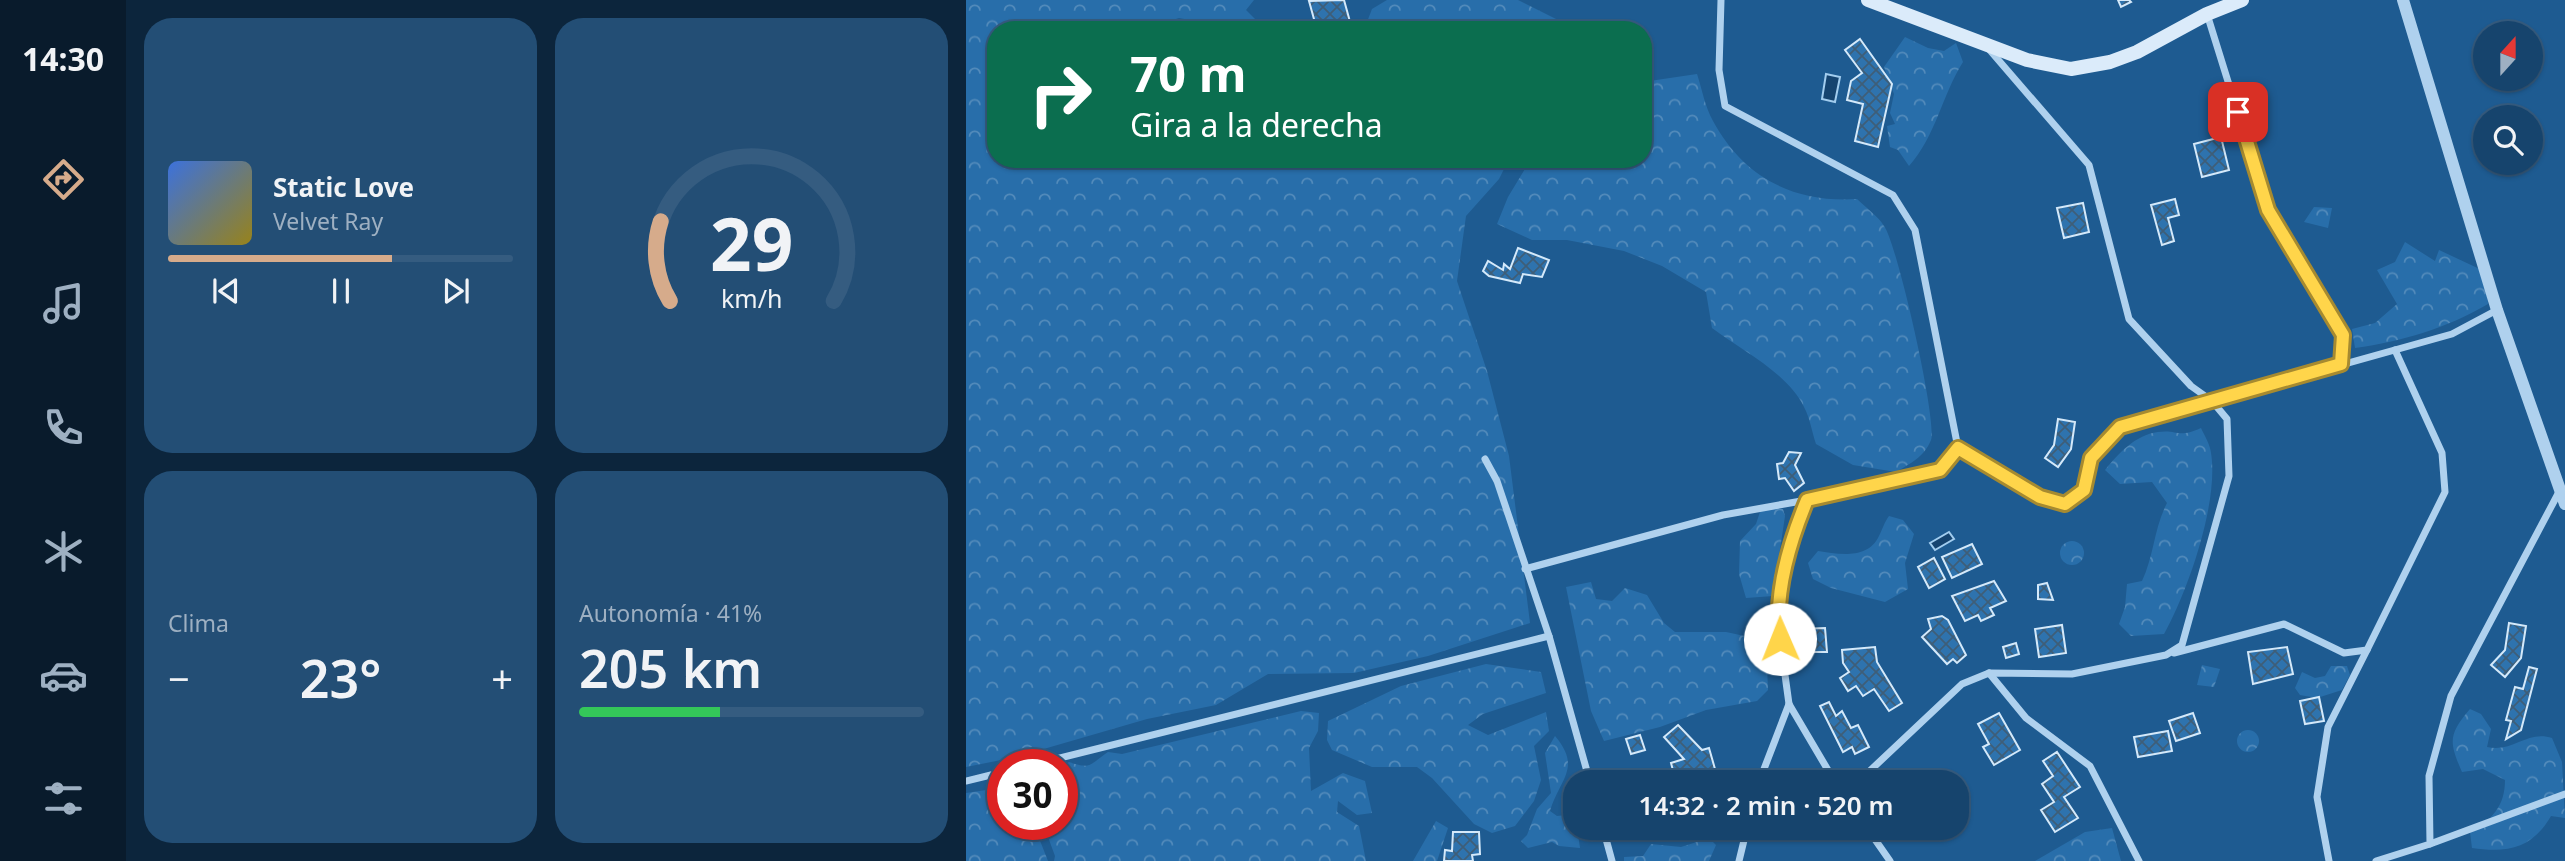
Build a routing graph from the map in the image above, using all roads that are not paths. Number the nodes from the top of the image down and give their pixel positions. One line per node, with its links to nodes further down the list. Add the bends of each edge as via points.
1 (1721, 0): 11 (street, via 1718,70 1726,106 1893,195 1915,230)
2 (1868, 0): 6 (main road)
3 (2242, 0): 5 (main road)
4 (2403, 0): 7 (street)
5 (2207, 14): 6 (main road, via 2137,52 2071,69 2052,68); 9 (street, via 2268,210 2343,335)
6 (1986, 46): 10 (street, via 2089,165 2129,318 2191,386)
7 (2497, 310): 8 (street, via 2452,334); 13 (street)
8 (2395, 349): 9 (street); 18 (street, via 2442,453 2445,492)
9 (2341, 364): 10 (street)
10 (2212, 401): 11 (street, via 2120,427 2091,458 2084,490 2065,504 2040,497); 19 (street, via 2227,419 2229,476 2182,645)
11 (1958, 448): 14 (street, via 1940,470)
12 (1485, 459): 16 (street, via 1497,481)
13 (2560, 490): 15 (street); 33 (street, via 2451,696 2429,776)
14 (1807, 500): 16 (street, via 1723,515); 21 (street, via 1794,532 1777,617)
15 (2565, 504)
16 (1525, 569): 17 (street)
17 (1549, 636): 22 (street); 23 (street)
18 (2367, 650): 19 (street, via 2344,653 2284,624); 38 (street, via 2328,727 2317,797)
19 (2166, 655): 20 (street, via 2072,674)
20 (1989, 673): 26 (street, via 1962,684); 37 (street, via 2026,719 2090,766)
21 (1789, 704): 24 (street); 25 (street)
22 (1078, 753)
23 (1587, 770)
24 (1764, 770)
25 (1828, 770)
26 (1871, 770)
27 (987, 776): 28 (street)
28 (966, 782)
29 (2565, 794): 33 (street)
30 (1606, 840): 34 (street)
31 (1744, 840): 35 (street)
32 (1875, 840): 36 (street)
33 (2430, 844): 39 (street)
34 (1612, 861)
35 (1739, 861)
36 (1890, 861)
37 (2139, 861)
38 (2329, 861)
39 (2376, 861)

